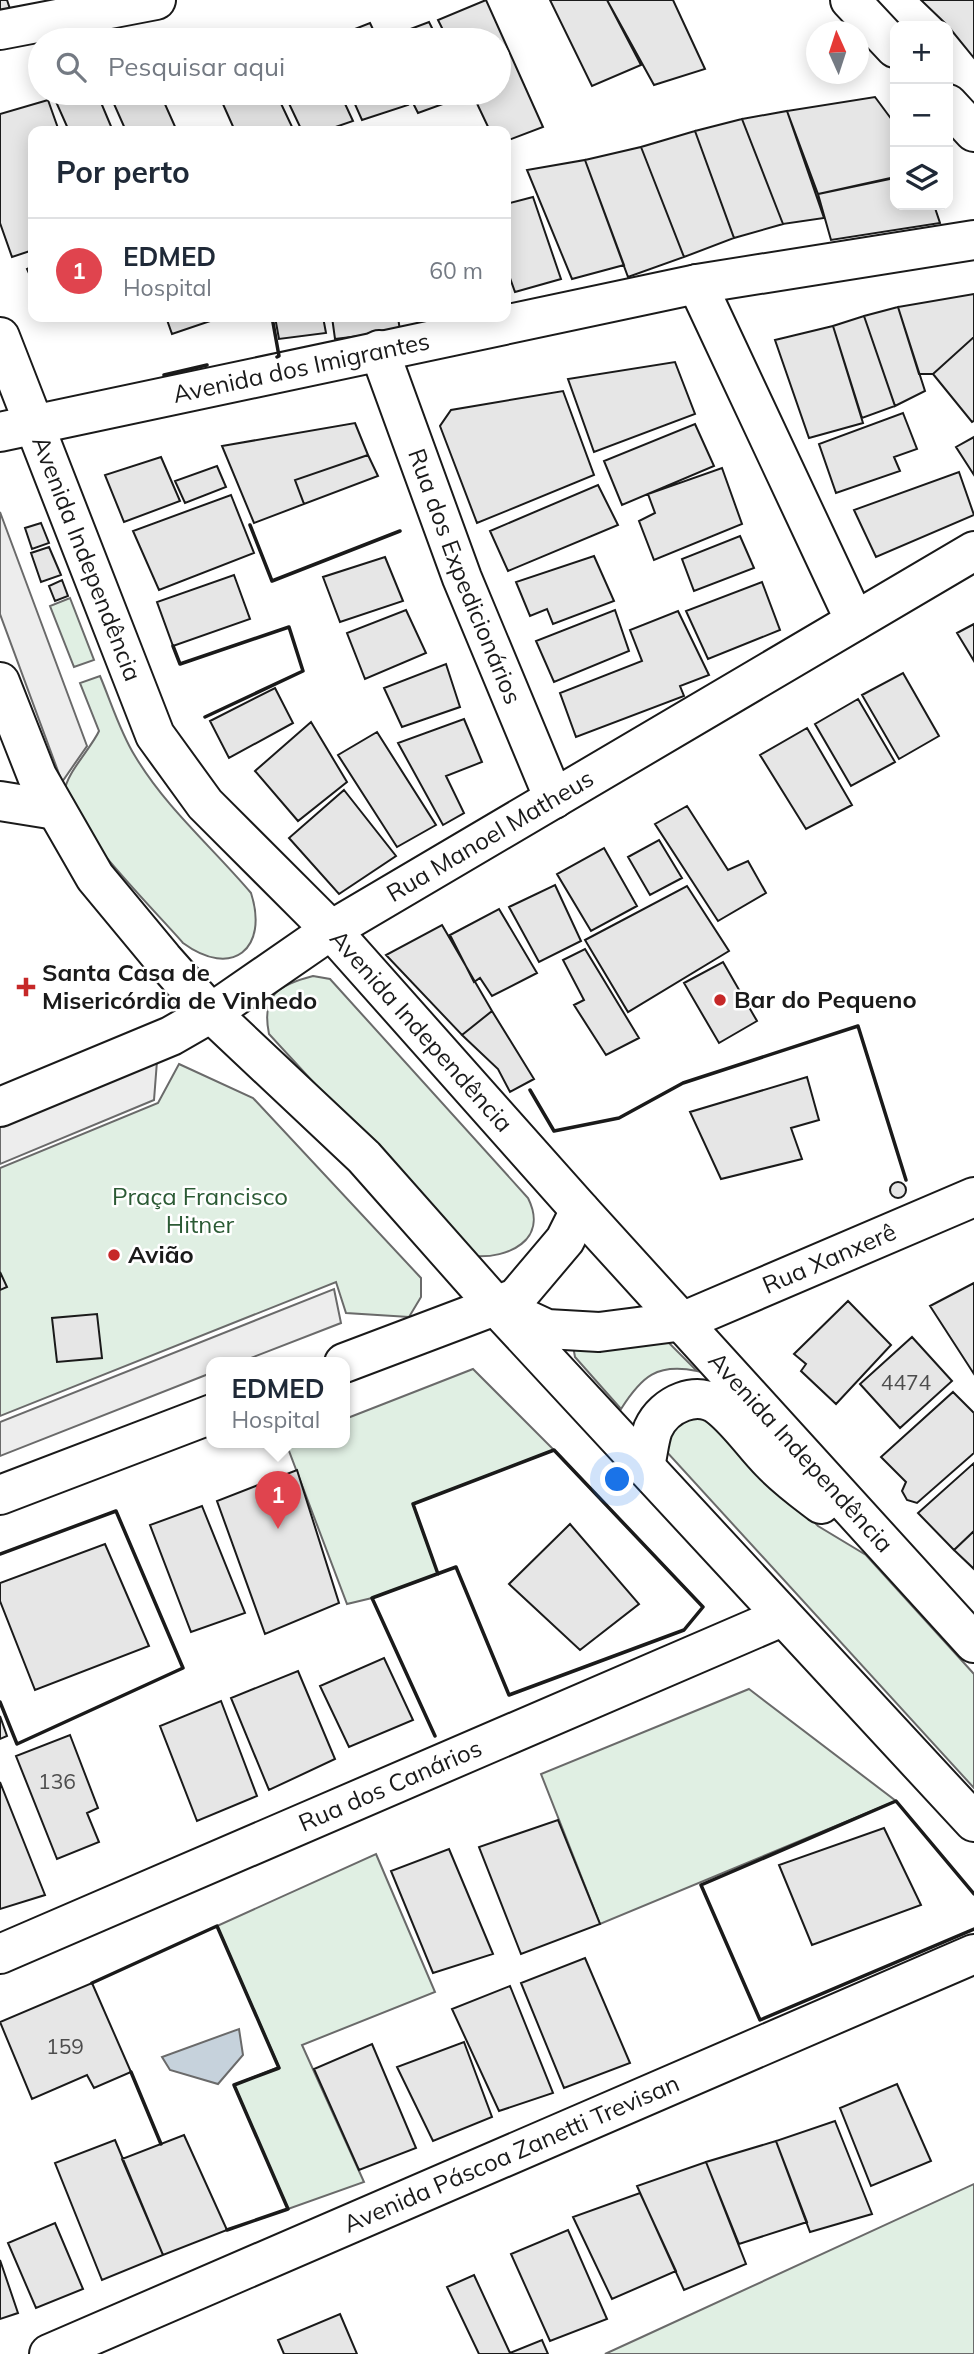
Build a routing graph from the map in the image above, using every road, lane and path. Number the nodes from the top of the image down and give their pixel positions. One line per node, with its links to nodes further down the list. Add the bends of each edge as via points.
1 (156, 0): 3 (main road)
2 (850, 0): 4 (main road)
3 (0, 30)
4 (890, 43)
5 (953, 109): 6 (main road)
6 (974, 132)
7 (974, 240): 8 (main road, Avenida dos Imigrantes)
8 (697, 284): 10 (main road, Avenida dos Imigrantes); 13 (main road)
9 (0, 337): 11 (main road, Avenida Independência)
10 (379, 350): 11 (main road, Avenida dos Imigrantes); 15 (main road, Rua dos Expedicionários, via 462,578)
11 (17, 428): 18 (main road, Avenida Independência, via 155,735 205,804)
12 (974, 551): 13 (main road, Rua Manoel Matheus)
13 (855, 621): 15 (main road, Rua Manoel Matheus)
14 (0, 682): 17 (main road, via 37,776)
15 (554, 799): 18 (main road, Rua Manoel Matheus)
16 (0, 801): 17 (main road)
17 (57, 810): 19 (main road, via 95,877)
18 (331, 930): 19 (main road, Rua Manoel Matheus); 22 (main road, Avenida Independência)
19 (211, 1013): 20 (main road, Rua Manoel Matheus, via 171,1036); 23 (main road, via 364,1157)
20 (0, 1107)
21 (974, 1197): 24 (main road, Rua Xanxerê)
22 (580, 1210): 23 (main road, via 565,1240 516,1298); 24 (main road, Avenida Independência)
23 (496, 1306): 24 (main road, Rua Xanxerê, via 547,1329 599,1332); 25 (main road); 27 (main road)
24 (684, 1321): 29 (main road, Avenida Independência)
25 (350, 1361)
26 (206, 1416): 28 (main road)
27 (645, 1466): 29 (main road, via 653,1429 661,1418 677,1404 694,1398 709,1400 721,1407 772,1464 840,1520); 30 (main road)
28 (0, 1494)
29 (876, 1538): 31 (main road, Avenida Independência)
30 (782, 1617): 32 (main road); 33 (main road, Rua dos Canários)
31 (974, 1643)
32 (974, 1822)
33 (0, 1954)
34 (974, 1954): 35 (main road, Avenida Páscoa Zanetti Trevisan)
35 (49, 2354)

